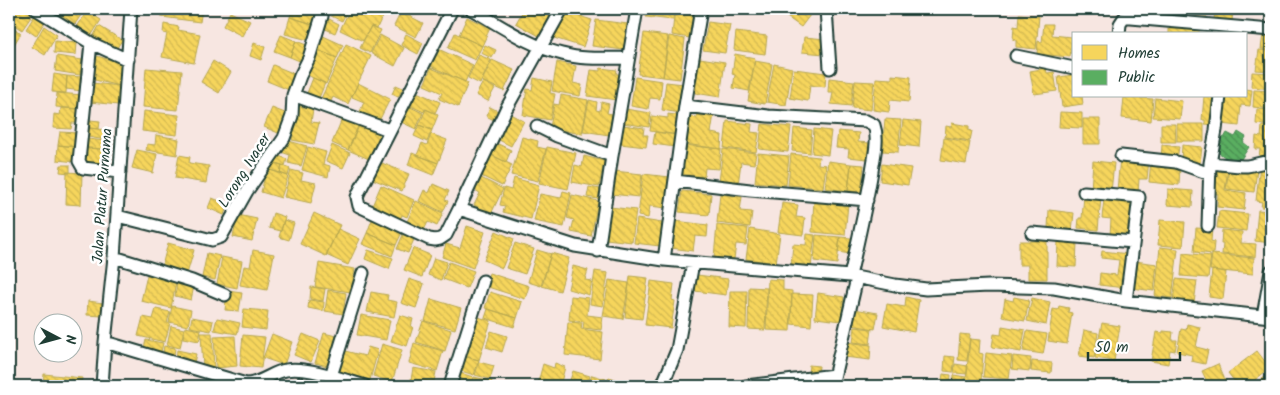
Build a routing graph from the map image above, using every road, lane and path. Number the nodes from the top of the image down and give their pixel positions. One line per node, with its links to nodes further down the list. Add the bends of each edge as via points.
1 (36, 9): 13 (street)
2 (131, 9): 17 (street, Jalan Platur Purnama)
3 (452, 9): 24 (street)
4 (471, 9): 14 (street)
5 (562, 9): 14 (street)
6 (637, 9): 16 (street)
7 (701, 9): 22 (street)
8 (826, 9): 18 (street)
9 (322, 16): 20 (street, Lorong Ivacer)
10 (1225, 30): 11 (street); 12 (street, via 1124,18)
11 (1271, 30)
12 (1119, 32)
13 (91, 42): 17 (street); 29 (street, via 79,162 83,168)
14 (540, 47): 16 (street, via 562,55 585,58); 33 (street, via 506,109)
15 (1016, 56): 19 (street)
16 (628, 58): 25 (street)
17 (128, 60): 29 (street, Jalan Platur Purnama)
18 (830, 68)
19 (1072, 68)
20 (293, 95): 24 (street); 34 (street, Lorong Ivacer, via 292,116 284,138 218,239)
21 (1220, 98): 28 (street)
22 (685, 106): 30 (street); 32 (street, via 872,123 876,139)
23 (537, 126): 25 (street)
24 (389, 130): 33 (street, via 357,197 359,206 435,240 446,235)
25 (612, 156): 38 (street)
26 (1121, 156): 28 (street)
27 (1271, 162): 28 (street)
28 (1210, 168): 35 (street)
29 (120, 172): 34 (street, Jalan Platur Purnama)
30 (675, 181): 32 (street); 40 (street)
31 (1084, 192): 37 (street, via 1139,196)
32 (867, 200): 44 (street)
33 (459, 209): 38 (street)
34 (117, 216): 39 (street, Jalan Platur Purnama)
35 (1208, 226)
36 (1032, 232): 37 (street)
37 (1133, 242): 47 (street)
38 (598, 251): 40 (street)
39 (114, 257): 46 (street, via 192,281); 49 (street, Jalan Platur Purnama)
40 (664, 260): 41 (street)
41 (693, 263): 44 (street); 55 (street, via 677,350)
42 (1271, 271): 48 (street)
43 (363, 273): 50 (street)
44 (853, 277): 47 (street, via 926,289 989,286 1054,288); 51 (street)
45 (483, 281): 54 (street)
46 (225, 295)
47 (1126, 300): 48 (street)
48 (1267, 317)
49 (104, 342): 50 (street, via 246,384 288,369); 52 (street, Jalan Platur Purnama)
50 (331, 376): 53 (street)
51 (833, 380): 56 (street)
52 (102, 386)
53 (365, 386)
54 (450, 386)
55 (662, 386)
56 (746, 386)

